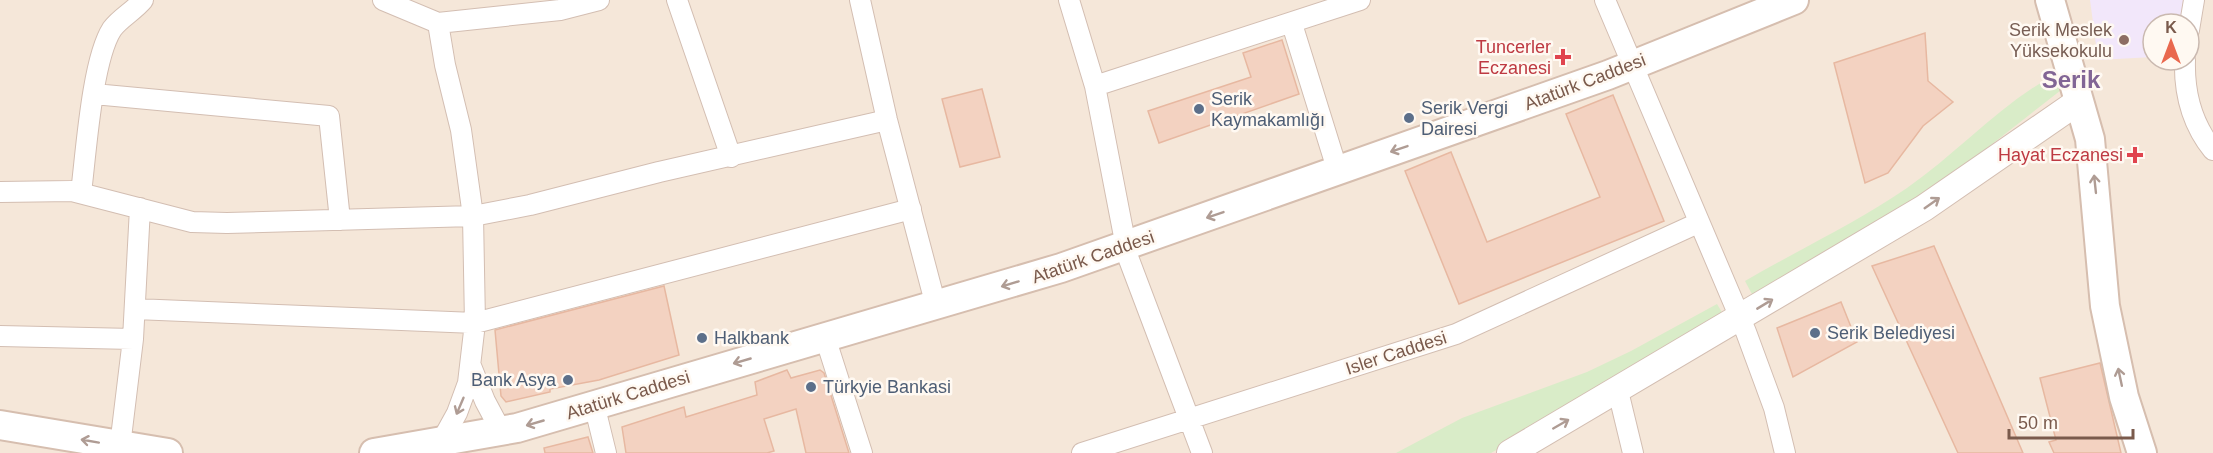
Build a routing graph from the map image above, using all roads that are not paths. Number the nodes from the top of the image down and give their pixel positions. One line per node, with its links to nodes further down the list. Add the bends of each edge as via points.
1 (143, 0): 16 (street, via 113,27 102,52)
2 (383, 0): 11 (street)
3 (600, 0): 11 (street, via 560,10)
4 (677, 0): 20 (street)
5 (860, 0): 18 (street)
6 (1069, 0): 15 (street)
7 (1360, 0): 12 (street)
8 (1605, 0): 13 (street)
9 (1794, 0): 13 (main road, Atatürk Caddesi)
10 (2050, 0): 17 (main road)
11 (438, 22): 26 (street, via 461,130)
12 (1292, 24): 15 (street); 21 (street)
13 (1632, 65): 21 (main road, Atatürk Caddesi, one-way to 21); 28 (street)
14 (2184, 72): 19 (street, via 2189,105)
15 (1095, 86): 29 (street)
16 (94, 94): 23 (street); 27 (street, via 329,116)
17 (2079, 101): 32 (street, one-way to 17, via 1924,208); 54 (main road, one-way to 17, via 2124,397 2105,306 2090,139)
18 (887, 120): 20 (street); 25 (street)
19 (2213, 150)
20 (730, 157): 26 (street)
21 (1338, 172): 29 (main road, Atatürk Caddesi, one-way to 29)
22 (0, 192): 23 (street)
23 (81, 193): 24 (street)
24 (140, 208): 27 (street, via 192,222); 31 (street)
25 (911, 209): 30 (street); 33 (street)
26 (473, 216): 27 (street); 33 (street)
27 (340, 220)
28 (1698, 223): 32 (street); 40 (street, Isler Caddesi, via 1456,334)
29 (1126, 246): 30 (main road, Atatürk Caddesi, one-way to 30); 40 (street)
30 (936, 306): 35 (main road, Atatürk Caddesi)
31 (135, 309): 33 (street); 36 (street)
32 (1740, 319): 38 (street); 53 (street, via 1774,408)
33 (475, 323): 37 (street)
34 (0, 336): 36 (street)
35 (825, 337): 39 (main road, Atatürk Caddesi, one-way to 39); 48 (street)
36 (133, 339): 43 (street)
37 (471, 366): 42 (street); 44 (street, one-way to 44, via 464,398)
38 (1618, 391): 51 (street, one-way to 38); 52 (street)
39 (594, 404): 42 (main road, Atatürk Caddesi, one-way to 42); 47 (street)
40 (1189, 420): 49 (street, Isler Caddesi); 50 (street)
41 (0, 425): 43 (main road, one-way to 41)
42 (501, 431): 44 (main road, Atatürk Caddesi)
43 (120, 446): 45 (main road)
44 (439, 448): 46 (main road, Atatürk Caddesi)
45 (168, 453)
46 (374, 453)
47 (606, 453)
48 (862, 453)
49 (1082, 453)
50 (1202, 453)
51 (1510, 453)
52 (1634, 453)
53 (1785, 453)
54 (2142, 453)

